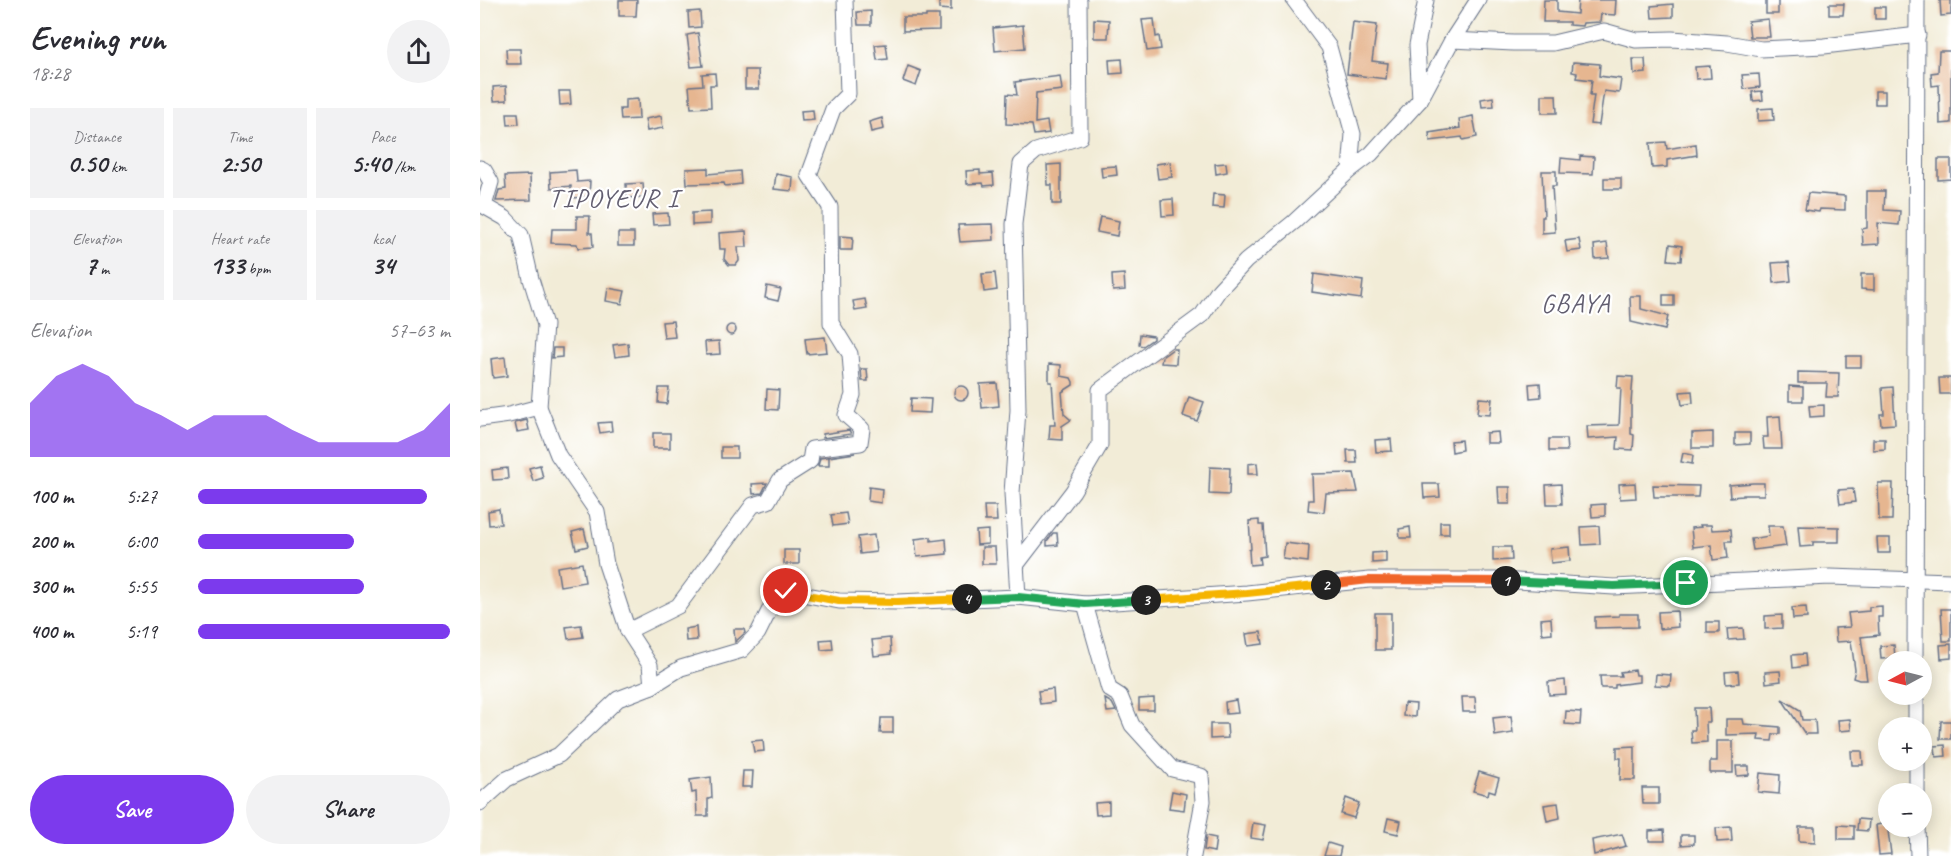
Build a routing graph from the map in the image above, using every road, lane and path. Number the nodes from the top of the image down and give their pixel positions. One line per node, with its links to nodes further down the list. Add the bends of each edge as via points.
1 (845, 0): 19 (street, via 848,94 833,109 809,175 830,207 831,323 849,354 853,395 846,415 862,429 860,443 812,449 810,461 780,480 768,501 753,505 678,606)
2 (1079, 0): 14 (street, via 1080,137 1036,151 1022,164 1014,224 1018,410 1012,493)
3 (1294, 0): 11 (street, via 1329,48 1353,134)
4 (1426, 0): 9 (street, via 1417,45)
5 (1478, 0): 8 (street)
6 (1917, 0): 7 (street)
7 (1918, 35): 8 (street, via 1761,49 1672,39 1636,40 1604,31 1553,43); 15 (street)
8 (1452, 40): 9 (street)
9 (1420, 100): 11 (street, via 1371,154)
10 (480, 168): 12 (street, via 491,182 484,206 505,218 521,235 545,325)
11 (1350, 170): 14 (street, via 1246,261 1202,315 1100,390 1100,445 1073,491)
12 (539, 407): 13 (street); 19 (street, via 558,455 597,512 606,564)
13 (480, 420)
14 (1017, 564): 17 (street)
15 (1914, 580): 16 (street); 18 (street, via 1830,576 1614,586 1500,580 1369,580); 20 (street)
16 (1951, 581)
17 (1018, 597): 18 (street); 21 (street, via 839,601 786,591 776,597 758,633 742,650 681,668)
18 (1085, 604): 24 (street, via 1109,690 1120,696 1132,725 1172,769 1202,776 1203,801)
19 (628, 631): 21 (street, via 650,665)
20 (1916, 651)
21 (652, 686): 22 (street, via 618,699 560,754 507,779)
22 (480, 802)
23 (1917, 837): 25 (street)
24 (1193, 856)
25 (1918, 856)

